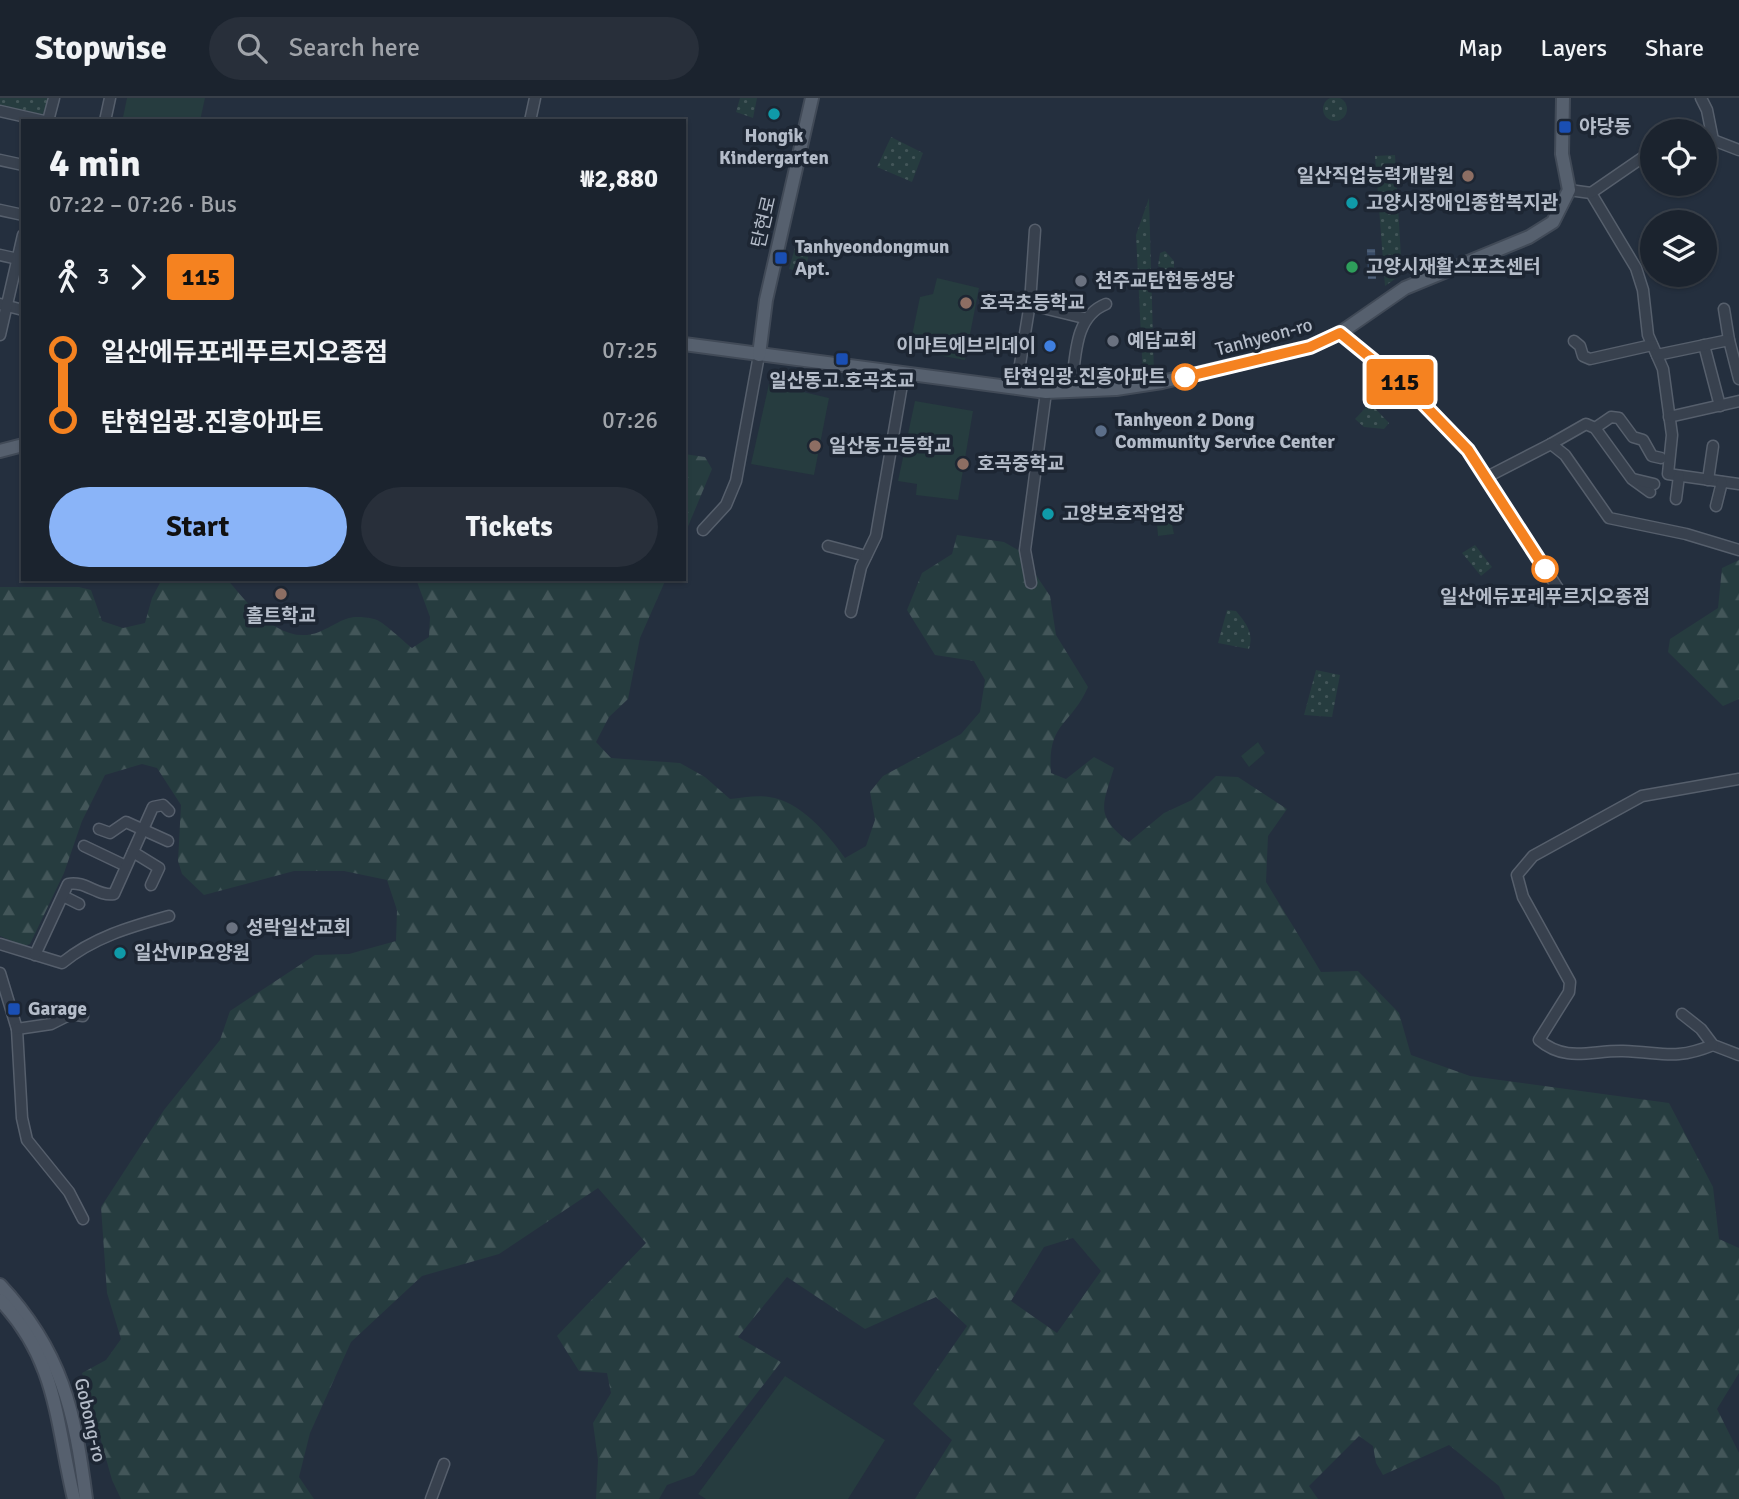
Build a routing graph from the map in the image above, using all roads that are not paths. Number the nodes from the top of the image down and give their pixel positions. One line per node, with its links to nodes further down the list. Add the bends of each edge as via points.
1 (54, 98): 9 (street)
2 (110, 98): 10 (street)
3 (535, 98): 11 (street)
4 (811, 98): 39 (main road, 탄현로, via 766,300)
5 (1563, 98): 18 (main road, via 1560,121)
6 (1701, 98): 12 (street)
7 (0, 111): 8 (street)
8 (37, 119)
9 (47, 119)
10 (105, 119)
11 (530, 119)
12 (1708, 119)
13 (1717, 143): 14 (street)
14 (1739, 150)
15 (1640, 159): 19 (street)
16 (0, 160): 17 (street)
17 (21, 165)
18 (1569, 190): 19 (street); 32 (main road, Tanhyeon-ro, via 1553,222 1543,230 1405,288)
19 (1591, 193): 38 (street, via 1636,268)
20 (0, 210): 21 (street)
21 (21, 215)
22 (1035, 230): 42 (street, via 1030,303)
23 (21, 245): 25 (street)
24 (0, 255): 25 (street)
25 (18, 259): 27 (street)
26 (1106, 304): 31 (street)
27 (3, 305): 30 (street); 33 (street)
28 (1039, 307): 31 (street)
29 (1724, 309): 34 (street)
30 (21, 310)
31 (1084, 318): 43 (street)
32 (1340, 333): 43 (main road, Tanhyeon-ro, via 1310,347 1188,376 1116,390); 55 (street, Tanhyeon-ro, via 1411,391 1468,450)
33 (0, 335)
34 (1728, 340): 37 (street); 41 (street)
35 (1574, 341): 38 (street, via 1590,359)
36 (686, 344): 39 (main road, Tanhyeon-ro)
37 (1704, 345): 38 (street); 46 (street)
38 (1654, 350): 47 (street, via 1663,369)
39 (759, 355): 40 (main road, Tanhyeon-ro); 62 (street, via 736,481 726,505)
40 (904, 373): 42 (main road, Tanhyeon-ro); 65 (street, via 876,536)
41 (1739, 379)
42 (1016, 389): 44 (main road, Tanhyeon-ro)
43 (1072, 391): 44 (main road, Tanhyeon-ro)
44 (1046, 392): 66 (street, via 1025,550)
45 (1739, 401): 46 (street)
46 (1720, 406): 47 (street)
47 (1670, 417): 54 (street, via 1668,474)
48 (1595, 428): 49 (street, via 1586,424); 53 (street, via 1611,417 1619,418 1633,437 1643,440 1652,456); 59 (street, via 1632,479)
49 (1551, 444): 55 (street); 64 (street, via 1565,455 1609,518)
50 (21, 446): 52 (main road)
51 (1713, 446): 56 (street)
52 (0, 451)
53 (1661, 458)
54 (1679, 475): 56 (street); 60 (street)
55 (1487, 477): 67 (street, Tanhyeon-ro)
56 (1708, 480): 57 (street)
57 (1722, 482): 58 (street); 61 (street)
58 (1739, 484)
59 (1652, 488)
60 (1676, 499)
61 (1716, 506)
62 (703, 530)
63 (828, 545): 65 (street)
64 (1737, 550)
65 (866, 556): 68 (street)
66 (1031, 583)
67 (1561, 593)
68 (851, 612)
69 (1739, 779): 87 (street, via 1642,796 1533,856 1517,875 1523,897 1570,982 1569,992 1539,1040 1576,1056 1621,1051 1670,1057)
70 (169, 811): 72 (street, via 163,804 153,807)
71 (99, 829): 72 (street, via 110,833 126,822)
72 (142, 830): 73 (street); 75 (street)
73 (168, 841)
74 (84, 846): 76 (street)
75 (133, 852): 76 (street); 77 (street, via 159,868)
76 (126, 866): 78 (street, via 114,894 76,882 68,884)
77 (151, 885)
78 (63, 896): 79 (street); 82 (street)
79 (79, 904)
80 (169, 916): 82 (street, via 115,931 62,963)
81 (0, 944): 82 (street)
82 (36, 956)
83 (0, 973): 86 (street)
84 (1682, 1014): 87 (street)
85 (83, 1016): 86 (street, via 71,1014 51,1024)
86 (17, 1029): 89 (street, via 27,1140 69,1192)
87 (1713, 1045): 88 (street)
88 (1739, 1055)
89 (83, 1219)
90 (0, 1286): 94 (main road, Gobong-ro, via 37,1330 54,1359 75,1423)
91 (0, 1300): 93 (main road, Gobong-ro, via 28,1336 44,1367 56,1403)
92 (444, 1464): 95 (street)
93 (74, 1499)
94 (86, 1499)
95 (431, 1499)

